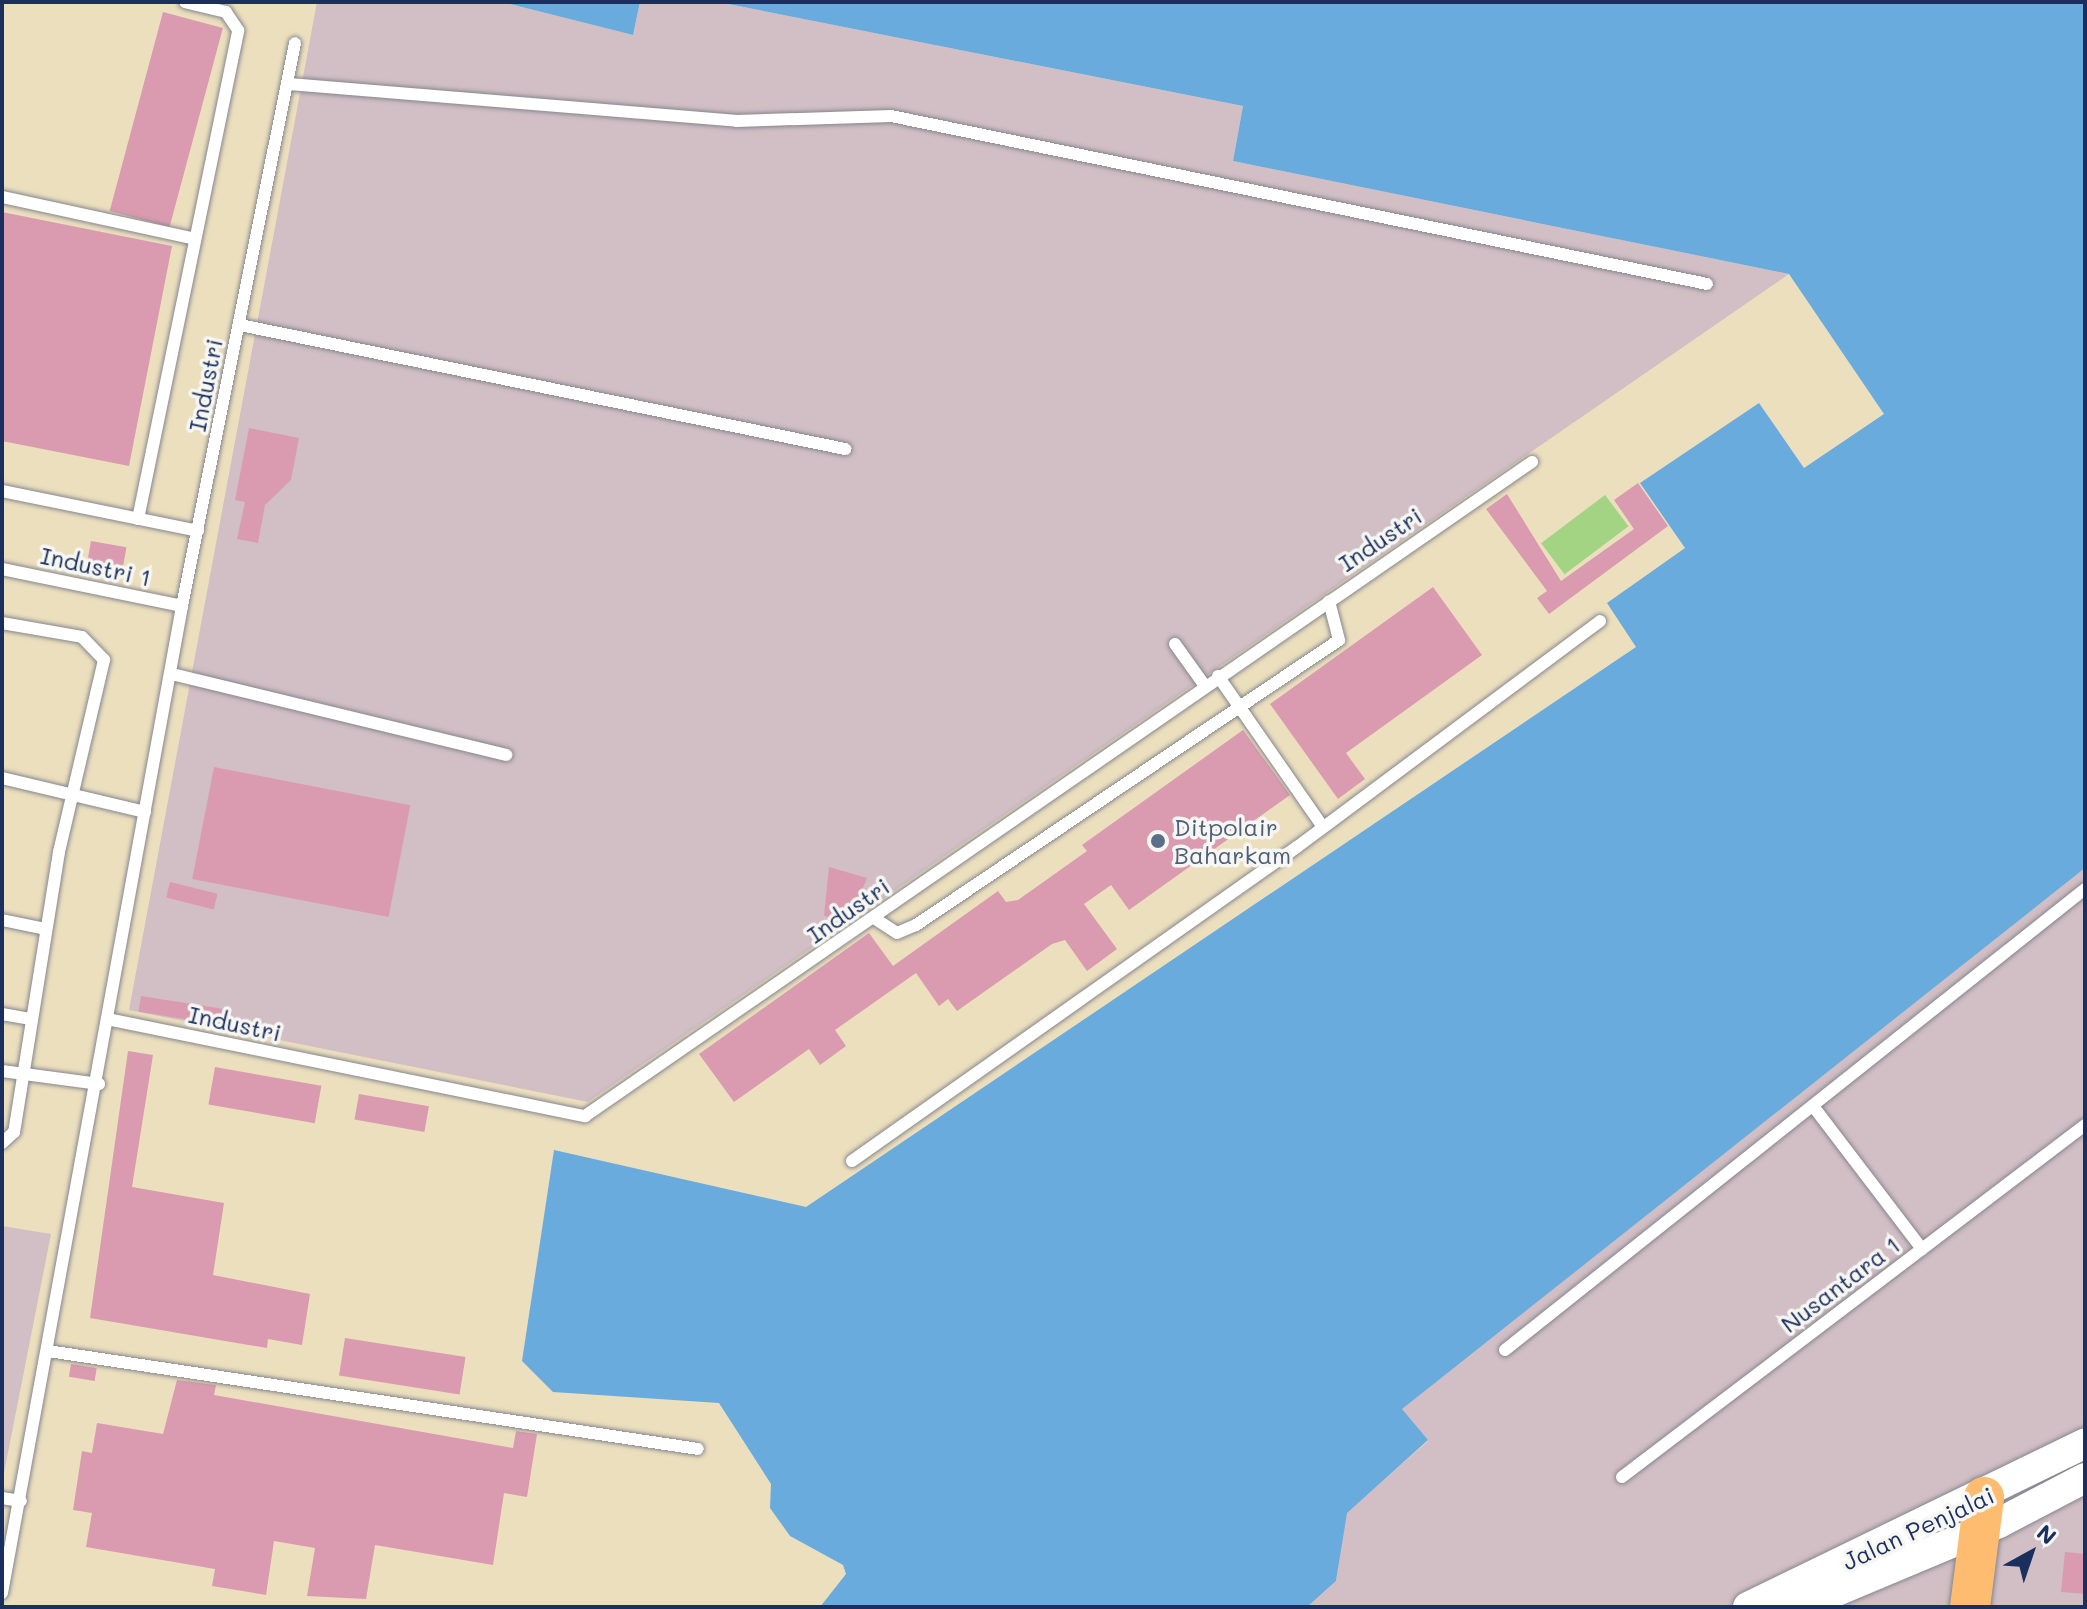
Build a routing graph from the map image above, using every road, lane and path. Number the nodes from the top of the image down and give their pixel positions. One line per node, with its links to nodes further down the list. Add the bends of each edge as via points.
1 (185, 2): 5 (lane, via 226,12 238,30)
2 (295, 43): 3 (lane, Industri)
3 (289, 84): 6 (lane, via 737,121 891,116); 7 (lane, Industri)
4 (2, 197): 5 (lane)
5 (192, 238): 11 (lane)
6 (1707, 284)
7 (240, 325): 8 (lane); 12 (lane, Industri)
8 (845, 449)
9 (1532, 462): 14 (lane, Industri)
10 (2, 491): 11 (lane)
11 (138, 519): 12 (lane)
12 (198, 531): 15 (lane, Industri)
13 (2, 569): 15 (lane, Industri 1)
14 (1329, 601): 20 (lane, Industri); 22 (lane, via 1339,640)
15 (182, 606): 19 (lane, Industri)
16 (1600, 621): 27 (lane)
17 (2, 623): 25 (lane, via 82,637 104,660)
18 (1175, 644): 21 (lane)
19 (172, 674): 23 (lane); 26 (lane, Industri)
20 (1218, 676): 21 (lane, Industri); 22 (lane)
21 (1205, 686): 29 (lane, Industri)
22 (1238, 705): 27 (lane); 29 (lane, via 916,925 897,933)
23 (506, 755)
24 (2, 778): 25 (lane)
25 (71, 794): 26 (lane); 31 (lane)
26 (145, 812): 34 (lane, Industri)
27 (1323, 827): 41 (lane)
28 (2085, 889): 38 (lane)
29 (874, 918): 34 (lane, Industri, via 585,1116)
30 (2, 920): 31 (lane)
31 (45, 929): 33 (lane)
32 (2, 1014): 33 (lane)
33 (30, 1019): 36 (lane)
34 (112, 1020): 37 (lane, Industri)
35 (2, 1071): 36 (lane)
36 (23, 1074): 37 (lane); 40 (lane, via 14,1132)
37 (99, 1084): 44 (lane, Industri)
38 (1813, 1106): 42 (lane); 43 (lane)
39 (2085, 1125): 42 (lane, Nusantara 1)
40 (2, 1143)
41 (852, 1161)
42 (1922, 1249): 47 (lane, Nusantara 1)
43 (1505, 1350)
44 (48, 1351): 46 (lane); 50 (lane, Industri)
45 (2085, 1443): 51 (street, Jalan Penjalai)
46 (698, 1449)
47 (1622, 1477)
48 (2085, 1478): 51 (street, Jalan Penjalai)
49 (2, 1498): 50 (lane)
50 (21, 1501): 52 (lane, Industri)
51 (1981, 1515): 53 (street, Jalan Penjalai); 54 (street, Jalan Penjalai); 55 (highway)
52 (2, 1593)
53 (1748, 1607)
54 (1799, 1607)
55 (1970, 1607)

